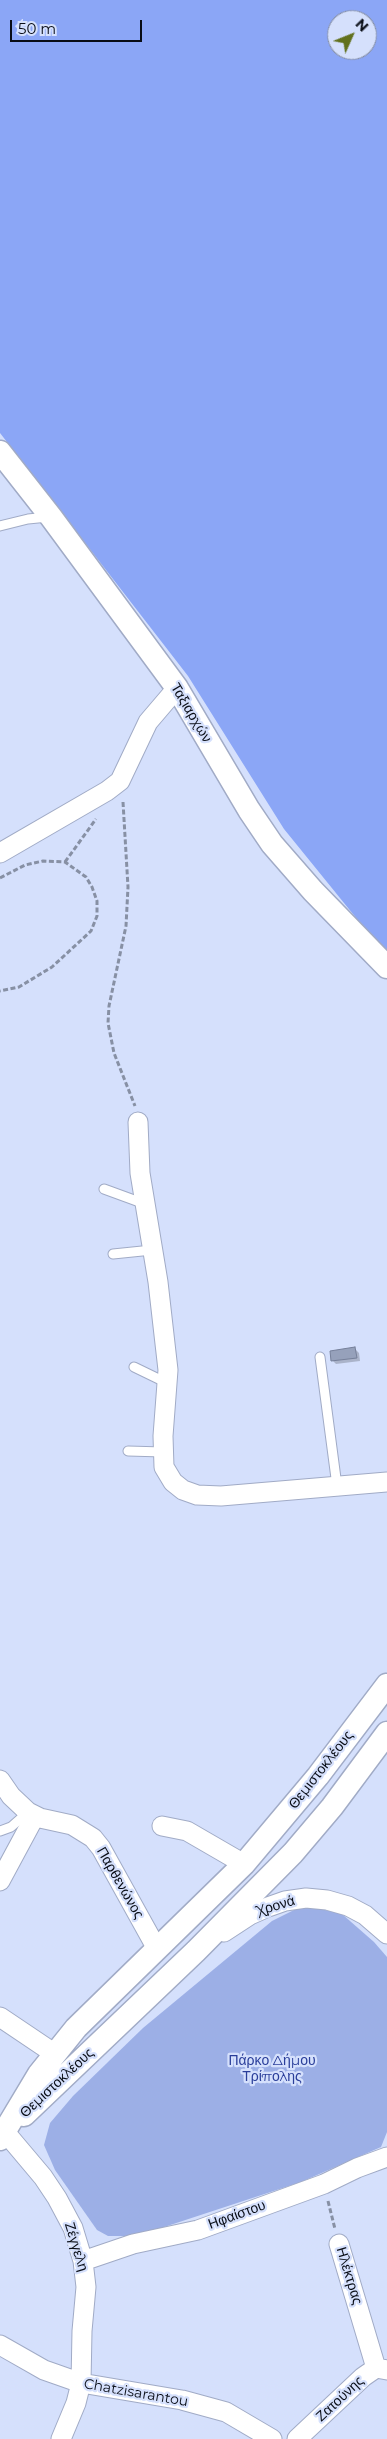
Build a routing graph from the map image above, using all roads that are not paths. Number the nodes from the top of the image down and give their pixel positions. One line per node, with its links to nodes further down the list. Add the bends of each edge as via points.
1 (0, 452): 2 (street, Ταξιαρχών)
2 (51, 517): 3 (lane); 4 (street, Ταξιαρχών)
3 (0, 526)
4 (177, 688): 5 (street, via 148,722 120,781); 6 (street, Ταξιαρχών, via 272,844)
5 (0, 853)
6 (387, 967)
7 (138, 1122): 9 (street)
8 (104, 1188): 9 (lane)
9 (145, 1204): 10 (street)
10 (152, 1250): 11 (lane); 14 (street)
11 (113, 1254)
12 (320, 1357): 18 (lane)
13 (134, 1367): 14 (lane)
14 (167, 1383): 16 (street)
15 (128, 1451): 16 (lane)
16 (163, 1452): 18 (street, via 164,1467 173,1482 197,1495 221,1496)
17 (387, 1482): 18 (street)
18 (337, 1486)
19 (387, 1685): 25 (street, Θεμιστοκλέους, via 318,1776)
20 (387, 1733): 29 (street, Θεμιστοκλέους, via 293,1853)
21 (0, 1780): 22 (street, Παρθενώνος, via 10,1796)
22 (31, 1814): 24 (lane); 26 (street); 28 (street, Παρθενώνος, via 72,1825 93,1838)
23 (162, 1826): 25 (street, via 186,1831)
24 (0, 1831)
25 (244, 1864): 28 (street, Θεμιστοκλέους)
26 (0, 1881)
27 (387, 1934): 29 (street, Χρονά, via 365,1915 348,1906 306,1898 285,1901 250,1915)
28 (157, 1949): 31 (street, Θεμιστοκλέους, via 102,2001)
29 (196, 1951): 32 (street, Θεμιστοκλέους)
30 (0, 2017): 31 (street)
31 (55, 2054): 32 (street, Θεμιστοκλέους, via 39,2074)
32 (2, 2136): 35 (street, Ζέγγελη, via 43,2177 57,2198 73,2228)
33 (387, 2157): 35 (street, Ηφαίστου, via 198,2230 133,2244)
34 (339, 2244): 37 (street, Ηλέκτρας)
35 (83, 2261): 38 (street, Ζέγγελη, via 86,2287)
36 (0, 2345): 38 (street, Chatzisarantou, via 44,2370)
37 (382, 2369): 41 (street, Ζατούνης, via 363,2377)
38 (81, 2383): 39 (street, Ζέγγελη); 40 (street, Chatzisarantou, via 212,2408 245,2421)
39 (61, 2439)
40 (272, 2439)
41 (297, 2439)

